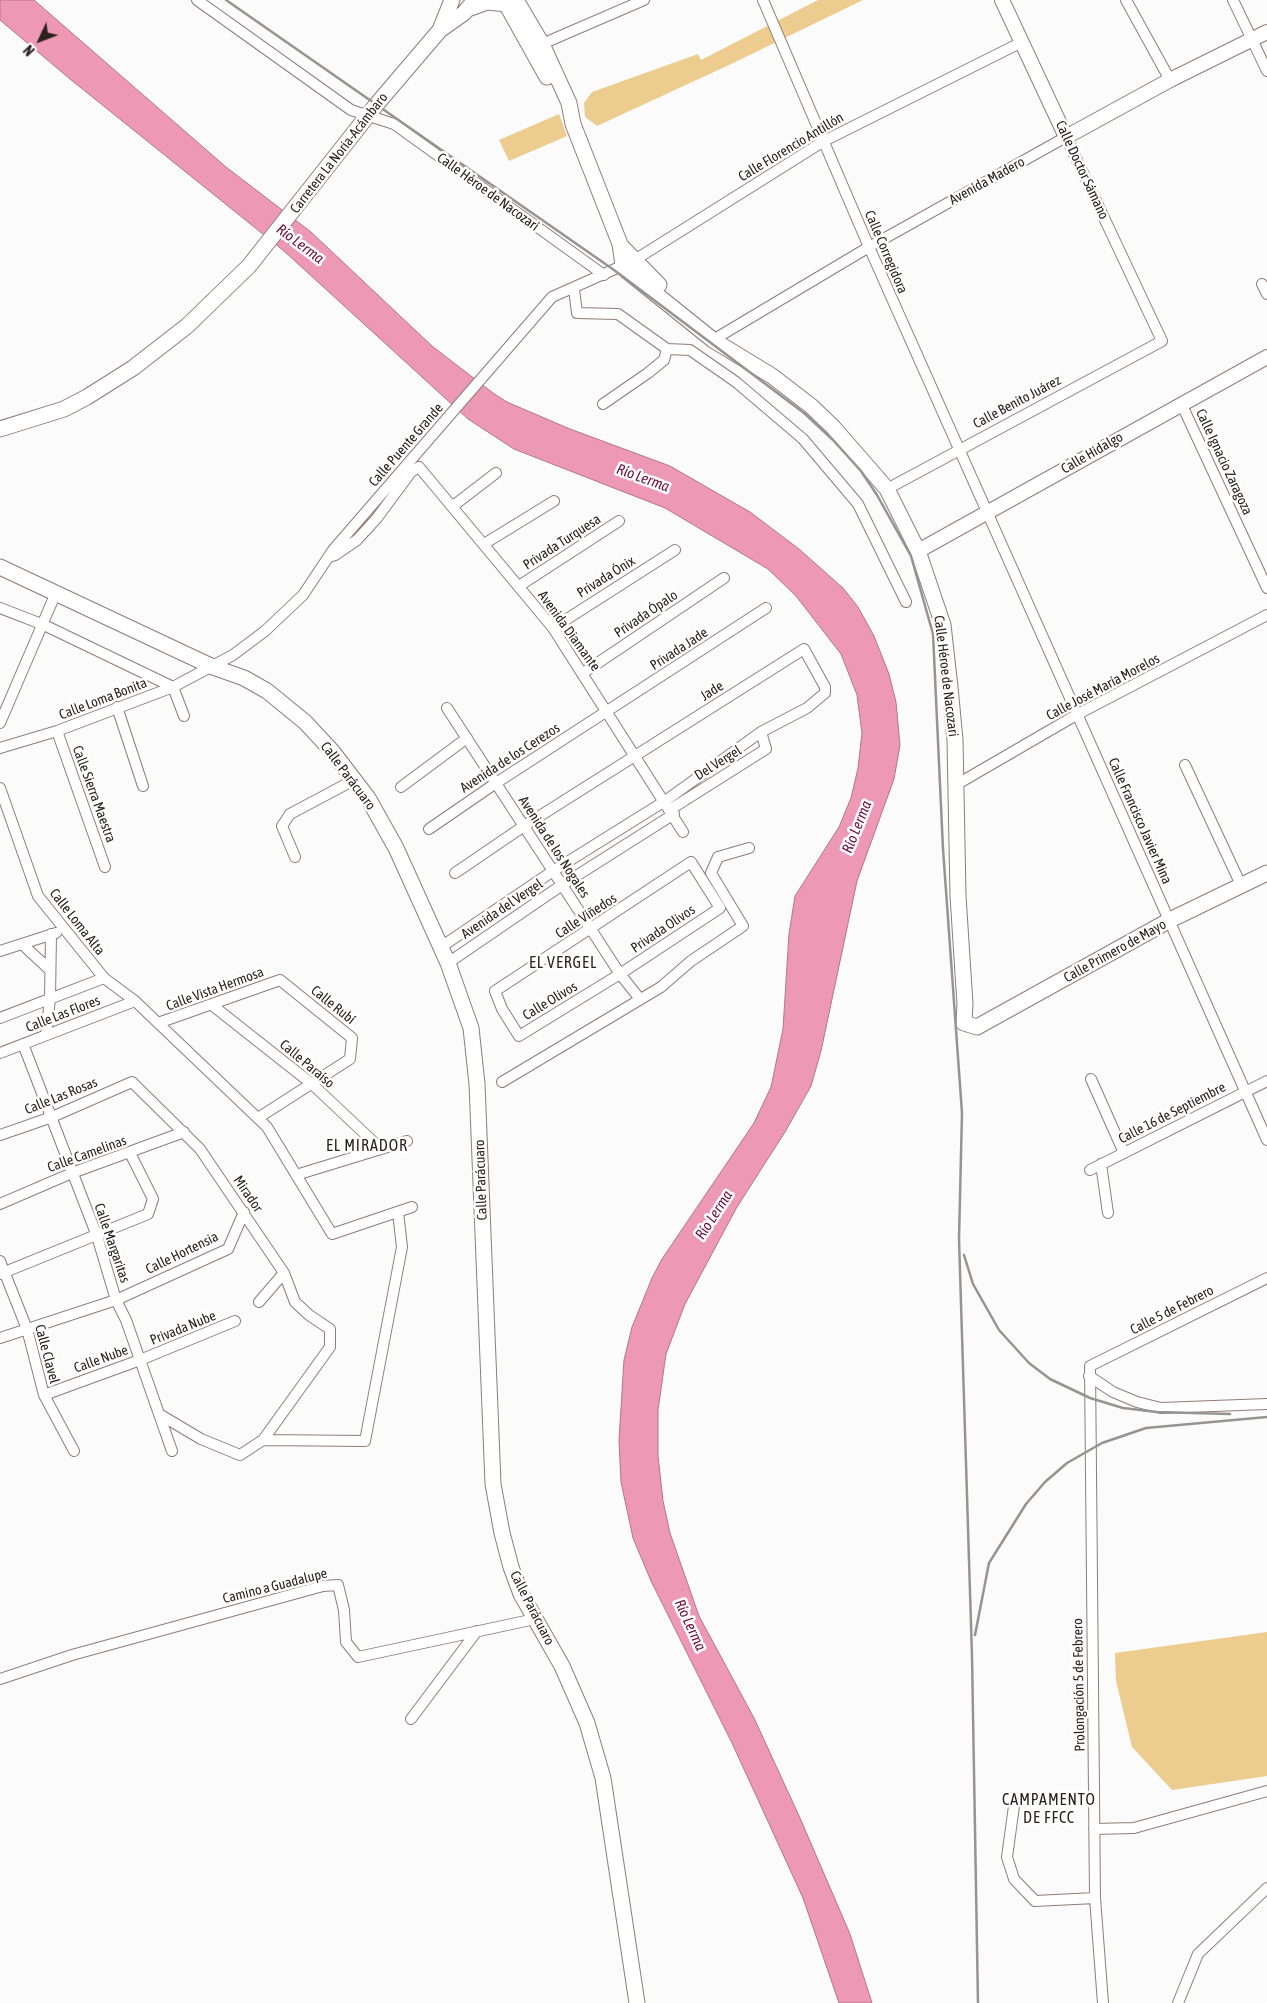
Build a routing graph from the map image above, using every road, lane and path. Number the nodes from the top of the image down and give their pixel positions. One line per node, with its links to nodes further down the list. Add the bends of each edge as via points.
1 (197, 0): 17 (street, Calle Héroe de Nacozari, via 351,110)
2 (452, 0): 10 (main road)
3 (644, 0): 14 (street)
4 (763, 0): 20 (street, Calle Corregidora)
5 (1002, 0): 13 (street, Calle Doctor Sámano)
6 (1126, 0): 16 (street)
7 (1233, 0): 12 (street)
8 (509, 1): 9 (main road); 14 (main road); 18 (main road)
9 (472, 4): 10 (main road, Carretera La Noria-Acámbaro)
10 (440, 30): 17 (main road, Carretera La Noria-Acámbaro)
11 (1267, 32): 12 (street, Avenida Madero)
12 (1253, 40): 15 (street); 16 (street, Avenida Madero)
13 (1022, 42): 19 (street, Calle Doctor Sámano); 20 (street, Calle Florencio Antillón)
14 (542, 44): 18 (main road, via 569,103)
15 (1267, 71)
16 (1170, 80): 19 (street, Avenida Madero)
17 (369, 114): 23 (street, Calle Héroe de Nacozari, via 394,124); 33 (main road, Carretera La Noria-Acámbaro, via 249,266 187,326 133,368 64,409)
18 (573, 124): 22 (main road)
19 (1066, 137): 21 (street, Avenida Madero); 28 (street, Calle Doctor Sámano)
20 (824, 141): 21 (street, Calle Corregidora); 22 (street, Calle Florencio Antillón)
21 (869, 247): 27 (street, Avenida Madero); 34 (street, Calle Corregidora)
22 (628, 263): 23 (street, Calle Puente Grande); 27 (main road, Calle Héroe de Nacozari, via 650,278)
23 (604, 275): 25 (street, Calle Puente Grande)
24 (1262, 284): 26 (street)
25 (574, 289): 29 (street, via 577,313 618,314); 44 (street, Calle Puente Grande, via 552,297 543,305)
26 (1267, 294)
27 (716, 338): 36 (main road, Calle Héroe de Nacozari, via 811,406 852,447)
28 (1162, 341): 34 (street, Calle Benito Juárez)
29 (668, 349): 32 (street, via 664,360); 50 (street, via 684,349 696,354 736,382 803,439 858,504)
30 (1267, 357): 31 (street, Calle Hidalgo)
31 (1181, 403): 39 (street, Calle Hidalgo); 48 (street, Calle Ignacio Zaragoza)
32 (603, 404)
33 (0, 429)
34 (958, 449): 36 (street, Calle Benito Juárez); 39 (street, Calle Corregidora)
35 (496, 473): 38 (street)
36 (887, 489): 43 (main road, Calle Héroe de Nacozari)
37 (554, 501): 41 (street)
38 (453, 506): 41 (street, Avenida Diamante); 44 (street, Avenida Diamante, via 427,474 416,467 357,540 335,556)
39 (988, 513): 43 (street, Calle Hidalgo); 63 (street, Calle Francisco Javier Mina)
40 (619, 521): 47 (street, Privada Turquesa)
41 (484, 544): 47 (street, Avenida Diamante)
42 (675, 550): 55 (street, Privada Ónix)
43 (918, 550): 75 (main road, Calle Héroe de Nacozari, via 943,625 955,740)
44 (330, 553): 57 (street, Calle Puente Grande, via 302,595 265,631)
45 (0, 567): 49 (main road, Calle Parácuaro)
46 (724, 578): 58 (street, Privada Ópalo)
47 (519, 586): 55 (street, Avenida Diamante)
48 (1267, 588)
49 (55, 595): 54 (street); 57 (main road, Calle Parácuaro)
50 (906, 602)
51 (0, 608): 54 (street)
52 (766, 608): 62 (street, Privada Jade)
53 (1267, 615): 63 (street, Calle José María Morelos)
54 (44, 625): 59 (street); 65 (street)
55 (553, 628): 58 (street, Avenida Diamante)
56 (804, 648): 67 (street, Del Vergel, via 826,686 825,693 807,708); 70 (street, Jade)
57 (213, 667): 59 (street, Calle Loma Bonita); 72 (main road, Calle Parácuaro, via 244,678 287,707 332,751)
58 (583, 673): 62 (street, Avenida Diamante)
59 (173, 687): 60 (street, Calle Loma Bonita); 64 (street)
60 (117, 707): 66 (street, Calle Loma Bonita); 74 (street)
61 (447, 708): 68 (street, Avenida de los Nogales)
62 (608, 712): 70 (street, Avenida Diamante); 73 (street, Avenida de los Cerezos)
63 (1078, 714): 75 (street, Calle José María Morelos); 91 (street, Calle Francisco Javier Mina)
64 (184, 716)
65 (0, 723)
66 (57, 731): 69 (street, Calle Loma Bonita); 85 (street, Calle Sierra Maestra)
67 (761, 732): 78 (street, Del Vergel); 78 (street, Del Vergel, via 766,749)
68 (466, 738): 73 (street, Avenida de los Nogales); 76 (street)
69 (0, 748)
70 (636, 756): 78 (street, Avenida Diamante); 79 (street, Jade)
71 (1185, 765): 90 (street)
72 (354, 780): 83 (street, via 290,814 282,826); 96 (main road, Calle Parácuaro, via 396,848)
73 (496, 783): 79 (street, Avenida de los Nogales); 80 (street, Avenida de los Cerezos)
74 (143, 786)
75 (954, 786): 109 (main road, Calle Héroe de Nacozari)
76 (401, 787)
77 (0, 788): 93 (street, Calle Loma Alta, via 38,896)
78 (670, 808): 81 (street, Avenida Diamante); 86 (street, Avenida del Vergel); 89 (street, Avenida del Vergel)
79 (524, 826): 86 (street, Avenida de los Nogales); 87 (street, Jade)
80 (429, 829)
81 (683, 832)
82 (749, 848): 104 (street, via 718,857 711,873 743,926)
83 (295, 857)
84 (691, 862): 92 (street, Calle Viñedos); 100 (street, Privada Olivos, via 720,908)
85 (105, 867)
86 (553, 871): 89 (street, Avenida de los Nogales); 96 (street, Avenida del Vergel)
87 (455, 873)
88 (1267, 873): 90 (main road, Calle Primero de Mayo)
89 (562, 885): 92 (street, Avenida de los Nogales); 98 (street, Avenida del Vergel)
90 (1241, 885): 91 (main road, Calle Primero de Mayo)
91 (1170, 920): 109 (main road, Calle Primero de Mayo, via 977,1027); 119 (street, Calle Francisco Javier Mina)
92 (591, 929): 100 (street, Avenida de los Nogales); 111 (street, Calle Viñedos, via 495,991)
93 (64, 930): 94 (street); 101 (street, Calle Loma Alta)
94 (51, 934): 95 (street); 99 (street)
95 (22, 944): 97 (street); 99 (street)
96 (441, 947): 98 (main road, Calle Parácuaro)
97 (0, 951)
98 (448, 963): 156 (main road, Calle Parácuaro, via 470,1028 477,1084 493,1484 511,1567)
99 (50, 970): 103 (street)
100 (620, 974): 104 (street, Avenida de los Nogales); 111 (street, Calle Olivos)
101 (104, 978): 103 (street); 105 (street, Calle Loma Alta)
102 (280, 980): 106 (street, Calle Vista Hermosa); 118 (street, Calle Rubí, via 352,1038 350,1060)
103 (50, 998): 107 (street); 110 (street)
104 (640, 999): 117 (street)
105 (135, 1001): 108 (street); 110 (street, Calle Las Flores)
106 (212, 1005): 108 (street, Calle Vista Hermosa); 118 (street, Calle Paraíso)
107 (0, 1018)
108 (158, 1023): 121 (street)
109 (964, 1023)
110 (46, 1036): 112 (street, Calle Las Flores)
111 (519, 1036)
112 (23, 1044): 113 (street, Calle Las Flores); 120 (street, Calle Margaritas)
113 (0, 1053)
114 (1091, 1079): 128 (street)
115 (1267, 1081): 119 (street, Calle 16 de Septiembre)
116 (132, 1082): 120 (street, Calle Las Rosas); 122 (street, Mirador)
117 (502, 1082)
118 (312, 1084): 121 (street); 126 (street, Calle Paraíso)
119 (1245, 1091): 124 (street, Calle Francisco Javier Mina); 128 (street, Calle 16 de Septiembre)
120 (52, 1117): 123 (street, Calle Las Rosas); 131 (street, Calle Margaritas)
121 (258, 1118): 132 (street, via 267,1126)
122 (184, 1132): 127 (street, Calle Camelinas); 135 (street, Mirador, via 200,1149)
123 (0, 1135)
124 (1267, 1140)
125 (406, 1141): 126 (street)
126 (380, 1148): 132 (street)
127 (130, 1153): 131 (street, Calle Camelinas); 138 (street, via 153,1199 148,1214)
128 (1124, 1153): 129 (street, Calle 16 de Septiembre)
129 (1102, 1164): 130 (street, Calle 16 de Septiembre); 137 (street)
130 (1090, 1170)
131 (72, 1173): 133 (street, Calle Camelinas); 138 (street, Calle Margaritas)
132 (296, 1175): 136 (street, via 332,1234)
133 (0, 1204)
134 (412, 1207): 136 (street)
135 (244, 1212): 141 (street, Mirador); 143 (street, Calle Hortensia, via 228,1249)
136 (398, 1212): 153 (street, via 402,1247 366,1441)
137 (1108, 1213)
138 (97, 1236): 140 (street); 143 (street, Calle Margaritas)
139 (0, 1261): 140 (street, Calle Clavel)
140 (2, 1273): 146 (street, Calle Clavel)
141 (284, 1273): 144 (street); 153 (street, Mirador, via 295,1302 330,1329 330,1347)
142 (1267, 1278): 149 (street, Calle 5 de Febrero)
143 (116, 1300): 146 (street, Calle Hortensia); 148 (street, Calle Margaritas)
144 (259, 1302)
145 (236, 1321): 148 (street, Privada Nube)
146 (27, 1329): 147 (street, Calle Hortensia); 150 (street, Calle Clavel)
147 (0, 1338)
148 (140, 1360): 150 (street, Calle Nube); 152 (street, Calle Margaritas)
149 (1090, 1371): 151 (street, via 1114,1392 1160,1408); 162 (street, Prolongación 5 de Febrero)
150 (44, 1395): 154 (street, Calle Clavel)
151 (1267, 1404)
152 (159, 1414): 153 (street, via 201,1439 240,1455); 155 (street, Calle Margaritas)
153 (263, 1440)
154 (74, 1451)
155 (172, 1451)
156 (535, 1619): 157 (street, Camino a Guadalupe); 165 (main road, Calle Parácuaro, via 562,1666 587,1723 603,1778)
157 (477, 1631): 158 (street, Camino a Guadalupe, via 358,1657 346,1642 338,1585 322,1586 72,1655); 159 (street)
158 (0, 1679)
159 (411, 1719)
160 (1267, 1791): 162 (street, via 1134,1828)
161 (1014, 1806): 164 (street, via 1007,1857 1014,1879 1035,1901)
162 (1094, 1829): 164 (street, Prolongación 5 de Febrero)
163 (1267, 1888): 167 (street, via 1198,1954)
164 (1095, 1898): 166 (street, Prolongación 5 de Febrero)
165 (637, 2003)
166 (1103, 2003)
167 (1178, 2003)

